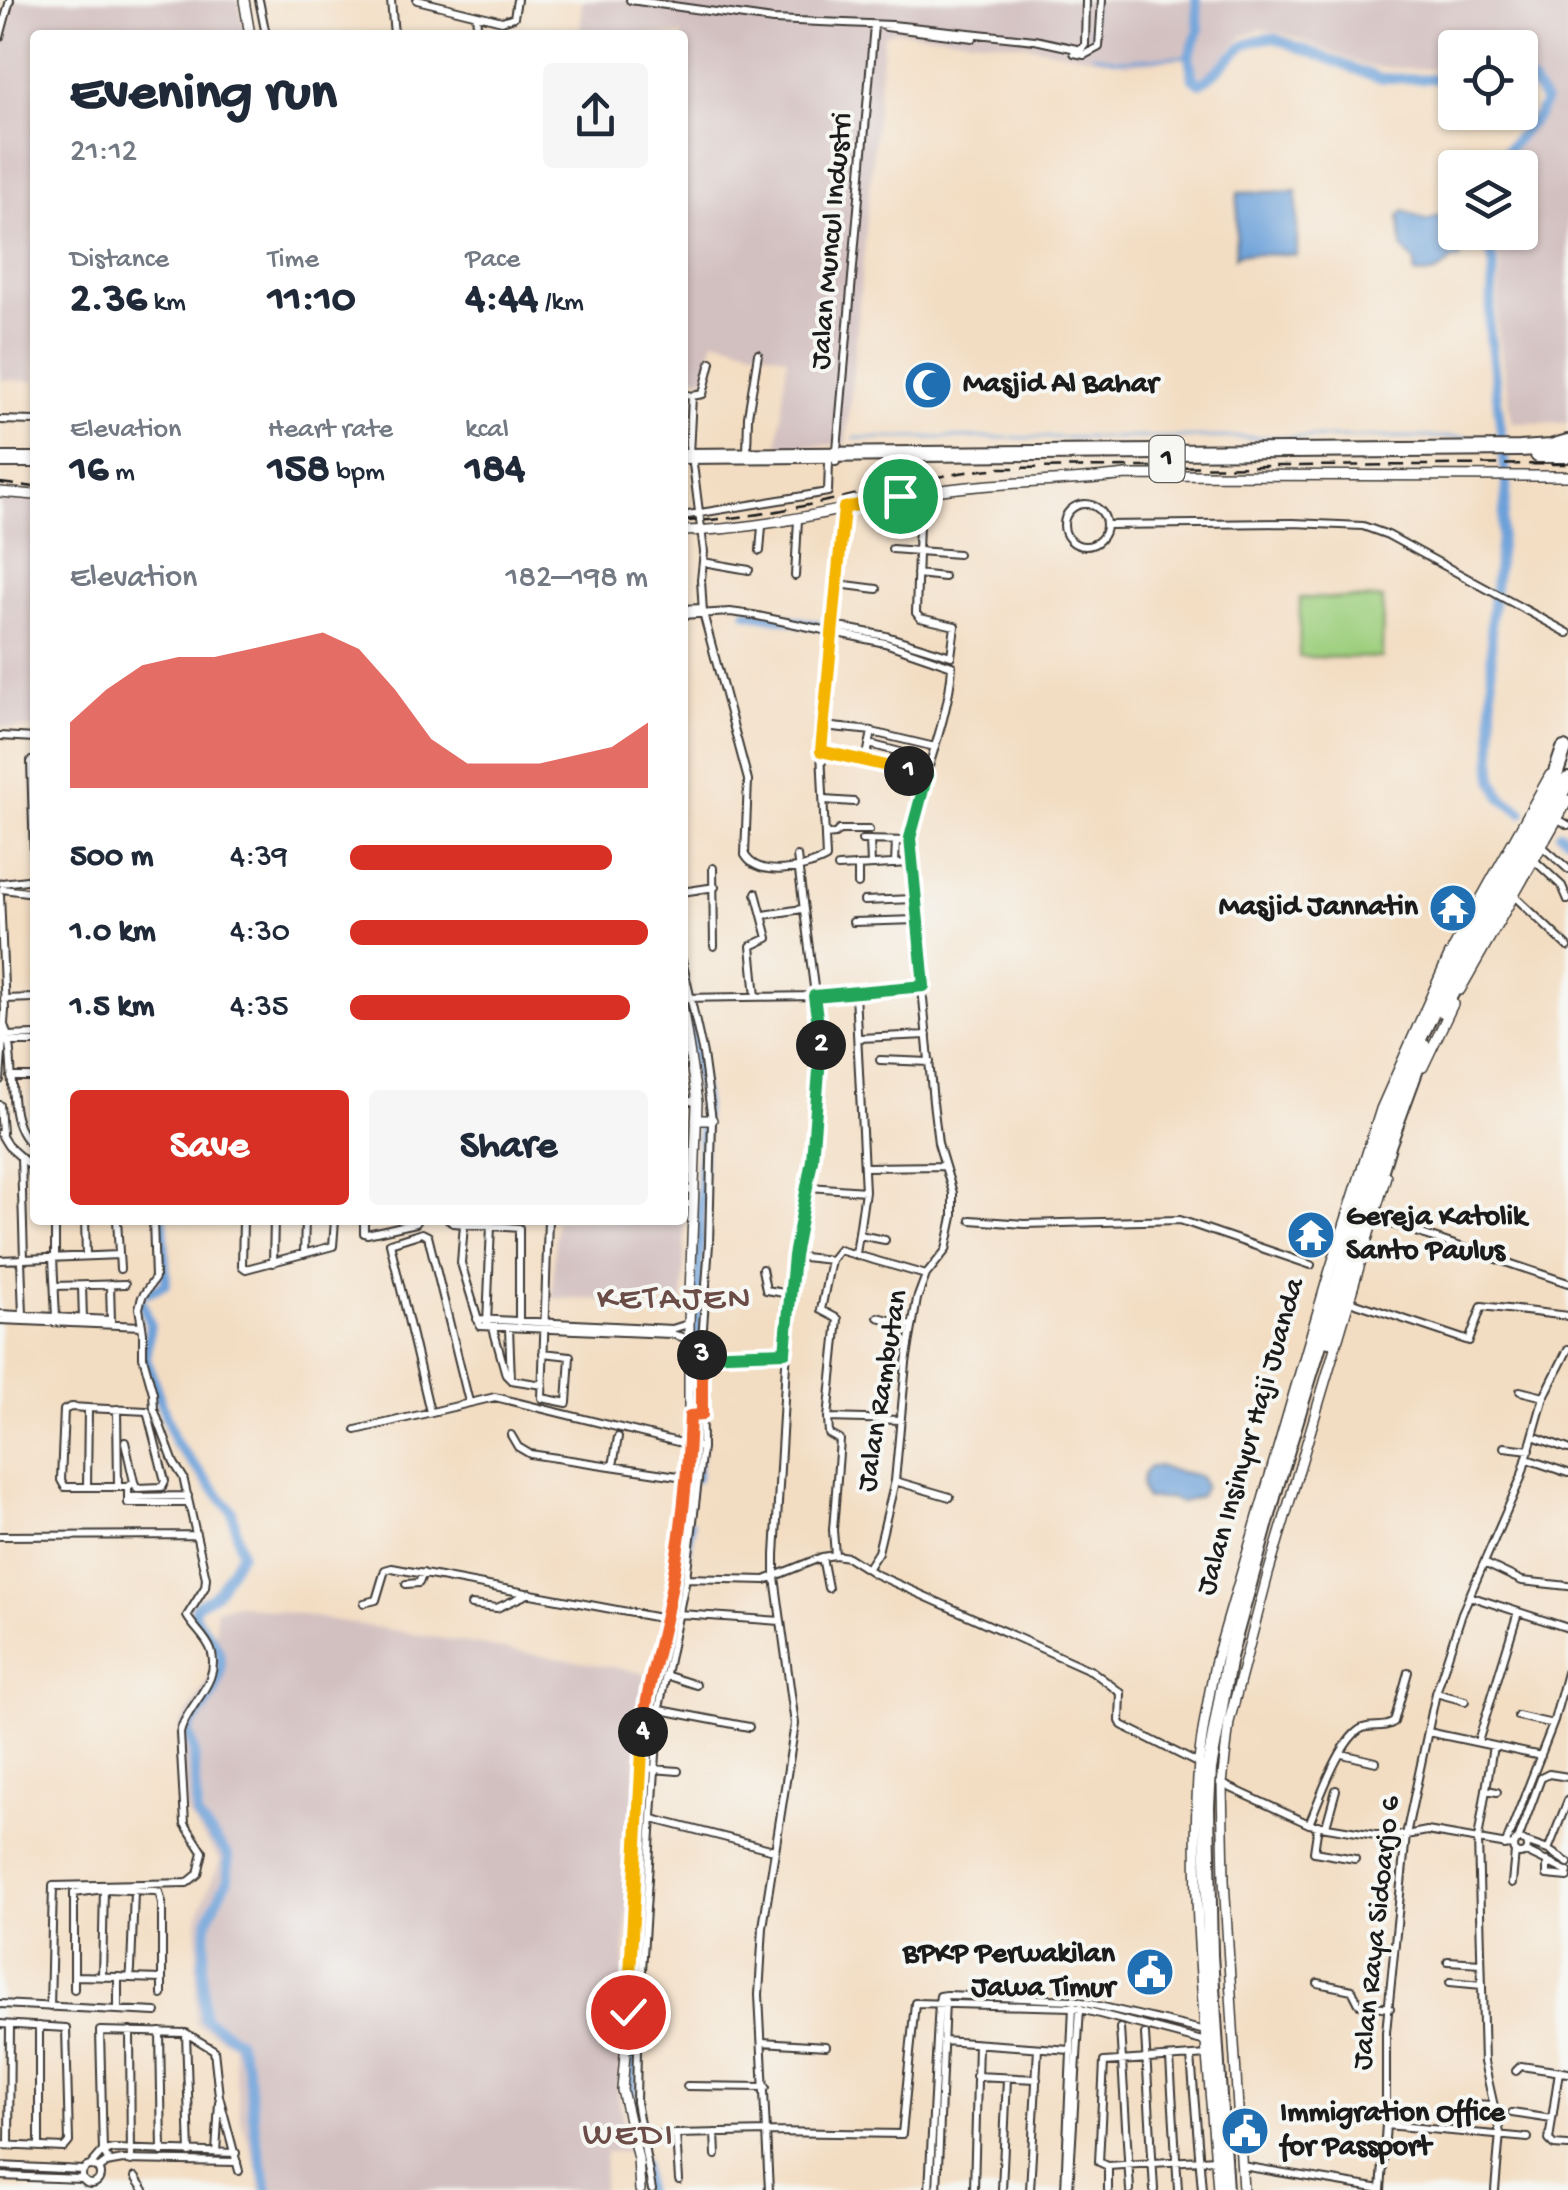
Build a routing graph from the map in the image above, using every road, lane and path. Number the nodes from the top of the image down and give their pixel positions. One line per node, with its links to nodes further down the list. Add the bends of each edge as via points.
1 (10, 0): 18 (street)
2 (244, 0): 14 (street)
3 (260, 0): 15 (street)
4 (391, 0): 5 (street); 16 (street)
5 (400, 0)
6 (417, 0): 11 (street)
7 (518, 0): 11 (street, via 508,21)
8 (630, 0): 12 (street, via 773,20)
9 (1086, 0): 13 (street, via 1085,45 1075,50)
10 (1102, 0): 13 (street, via 1101,42 1078,55)
11 (476, 15): 17 (street)
12 (874, 25): 13 (street); 30 (street, Jalan Muncul Industri)
13 (886, 26)
14 (249, 30)
15 (265, 30)
16 (394, 30)
17 (478, 30)
18 (0, 37)
19 (758, 354): 28 (street)
20 (711, 362): 22 (street, via 703,394)
21 (688, 395): 22 (street)
22 (692, 396): 26 (street)
23 (0, 420): 24 (street)
24 (30, 420)
25 (1568, 442): 27 (highway, 1)
26 (688, 447)
27 (1503, 452): 29 (highway, 1); 30 (highway, 1)
28 (746, 455): 30 (highway, 1); 34 (highway, 1)
29 (1568, 456)
30 (834, 459): 33 (highway, 1); 44 (street, via 829,491)
31 (0, 460): 32 (highway)
32 (30, 460)
33 (688, 460)
34 (688, 460)
35 (688, 464): 44 (street)
36 (0, 468): 37 (highway)
37 (30, 468)
38 (1568, 476): 40 (street, via 1126,474)
39 (0, 492): 41 (street)
40 (920, 494): 42 (street); 54 (street)
41 (30, 495)
42 (900, 496): 43 (street); 49 (street)
43 (844, 508): 46 (street); 61 (street)
44 (700, 515): 45 (street); 50 (street)
45 (688, 516)
46 (798, 517): 48 (street); 59 (street)
47 (1106, 525): 47 (street, via 1100,540 1086,546 1071,541 1064,527 1068,512 1082,504 1097,508); 66 (street, via 1362,526)
48 (762, 526): 50 (street); 53 (street)
49 (900, 527)
50 (702, 531): 51 (street); 56 (street)
51 (688, 532)
52 (892, 549): 54 (street)
53 (760, 551)
54 (918, 552): 55 (street); 58 (street)
55 (958, 554)
56 (703, 562): 57 (street); 63 (street)
57 (749, 570)
58 (918, 574): 60 (street); 67 (street, via 916,615 955,626 952,653)
59 (796, 576)
60 (944, 576)
61 (838, 584): 62 (street); 65 (street)
62 (877, 589)
63 (703, 611): 64 (street); 65 (street); 93 (street, via 747,775 746,858 759,868)
64 (688, 612)
65 (834, 629): 67 (street); 68 (street)
66 (1565, 629)
67 (886, 639): 73 (street, Jalan Rambutan, via 952,666)
68 (823, 726): 69 (street); 75 (street)
69 (872, 732): 72 (street); 73 (street)
70 (0, 736): 71 (street)
71 (30, 738)
72 (869, 744): 76 (street); 77 (street)
73 (935, 747): 78 (street, Jalan Rambutan)
74 (1567, 750): 83 (street, Jalan Insinyur Haji Juanda); 83 (highway, Jalan Insinyur Haji Juanda, via 1550,790)
75 (821, 751): 77 (street); 80 (street)
76 (912, 755)
77 (866, 760): 78 (street)
78 (927, 775): 88 (street, Jalan Rambutan)
79 (1568, 780): 83 (highway, Jalan Insinyur Haji Juanda)
80 (824, 800): 82 (street); 86 (street)
81 (1568, 800): 83 (street, Jalan Insinyur Haji Juanda)
82 (854, 802)
83 (1551, 814): 85 (highway, Jalan Insinyur Haji Juanda)
84 (870, 830): 86 (street)
85 (1535, 834): 97 (highway, Jalan Insinyur Haji Juanda); 98 (street); 114 (highway, Jalan Insinyur Haji Juanda)
86 (826, 835): 93 (street, via 825,860)
87 (896, 840): 88 (street); 91 (street); 92 (street, via 866,840)
88 (910, 841): 90 (street, Jalan Rambutan)
89 (797, 856): 93 (street)
90 (910, 863): 91 (street); 107 (street, Jalan Rambutan)
91 (895, 864): 92 (street)
92 (871, 865): 94 (street)
93 (797, 866): 110 (street)
94 (858, 866): 95 (street); 100 (street)
95 (838, 867)
96 (714, 868): 101 (street)
97 (1527, 868): 105 (highway, Jalan Insinyur Haji Juanda); 108 (street, via 1562,886)
98 (1568, 869)
99 (30, 880): 102 (street)
100 (858, 884)
101 (715, 887): 104 (street); 115 (street)
102 (1, 888): 103 (street); 120 (street)
103 (30, 891)
104 (688, 891)
105 (1510, 892): 114 (highway, Jalan Insinyur Haji Juanda); 116 (street); 143 (street, Jalan Insinyur Haji Juanda)
106 (756, 893): 111 (street)
107 (914, 900): 109 (street); 112 (street, Jalan Rambutan)
108 (1568, 900)
109 (864, 901)
110 (802, 908): 111 (street); 119 (street)
111 (764, 915): 122 (street, via 768,939 751,946)
112 (917, 920): 113 (street); 117 (street, Jalan Rambutan)
113 (852, 922)
114 (1466, 945): 143 (highway, Jalan Insinyur Haji Juanda); 275 (highway, Jalan Insinyur Haji Juanda, via 1393,1096 1265,1505)
115 (714, 946)
116 (1568, 947)
117 (924, 986): 118 (street); 125 (street, Jalan Rambutan)
118 (855, 993): 119 (street); 126 (street)
119 (814, 996): 122 (street); 148 (street, via 821,1041)
120 (4, 998): 121 (street); 127 (street)
121 (30, 998)
122 (756, 998): 123 (street)
123 (688, 1000)
124 (688, 1009): 129 (street)
125 (927, 1036): 126 (street); 131 (street, Jalan Rambutan)
126 (859, 1038): 147 (street)
127 (4, 1039): 128 (street); 132 (street); 134 (street)
128 (30, 1039)
129 (698, 1055): 136 (street); 140 (street)
130 (880, 1060): 131 (street)
131 (930, 1062): 146 (street, Jalan Rambutan)
132 (12, 1077): 133 (street); 134 (street); 138 (street)
133 (30, 1077)
134 (0, 1078)
135 (688, 1101): 136 (street)
136 (696, 1102): 140 (street)
137 (0, 1105): 139 (street)
138 (16, 1119): 139 (street); 142 (street)
139 (3, 1120): 141 (street)
140 (704, 1120): 149 (street); 211 (street, via 709,1244)
141 (1, 1133): 144 (street)
142 (30, 1143)
143 (1392, 1144): 152 (street, Jalan Insinyur Haji Juanda); 267 (highway, Jalan Insinyur Haji Juanda)
144 (21, 1158): 145 (street); 178 (street)
145 (30, 1166)
146 (944, 1166): 147 (street); 185 (street, Jalan Rambutan, via 954,1197 952,1228 942,1257)
147 (865, 1168): 150 (street)
148 (809, 1187): 150 (street); 176 (street)
149 (688, 1190): 151 (street)
150 (866, 1191): 170 (street)
151 (688, 1204): 199 (street)
152 (1374, 1218): 186 (street); 192 (street, Jalan Insinyur Haji Juanda)
153 (971, 1220): 182 (street, via 1180,1220)
154 (54, 1225): 177 (street)
155 (84, 1225): 175 (street)
156 (118, 1225): 174 (street)
157 (153, 1225): 202 (street, via 156,1274 139,1304)
158 (243, 1225): 181 (street, via 242,1267)
159 (274, 1225): 181 (street)
160 (305, 1225): 172 (street)
161 (335, 1225): 172 (street, via 334,1246)
162 (365, 1225): 169 (street, via 366,1234)
163 (389, 1225): 169 (street)
164 (404, 1225): 169 (street)
165 (464, 1225): 200 (street, via 461,1262 478,1320)
166 (478, 1225): 168 (street)
167 (548, 1225): 203 (street)
168 (491, 1226): 200 (street); 201 (street, via 519,1228)
169 (389, 1230)
170 (859, 1235): 171 (street); 173 (street)
171 (885, 1240)
172 (304, 1254): 181 (street)
173 (856, 1254): 180 (street, via 838,1250); 185 (street)
174 (119, 1255): 175 (street); 183 (street)
175 (86, 1256): 177 (street)
176 (794, 1256): 180 (street); 191 (street)
177 (54, 1258): 178 (street); 189 (street)
178 (22, 1259): 179 (street); 193 (street)
179 (0, 1260)
180 (832, 1260): 226 (street, via 821,1308 838,1319)
181 (273, 1263)
182 (1311, 1264)
183 (120, 1269)
184 (762, 1269): 191 (street, via 766,1290)
185 (926, 1275): 204 (street, Jalan Rambutan)
186 (1568, 1283)
187 (110, 1284): 188 (street); 190 (street); 198 (street, via 115,1321)
188 (125, 1284)
189 (55, 1286): 190 (street); 196 (street)
190 (82, 1286): 198 (street)
191 (790, 1294): 209 (street)
192 (1350, 1301): 194 (street, via 1469,1342 1482,1306); 267 (street, Jalan Insinyur Haji Juanda)
193 (22, 1315): 195 (street); 196 (street)
194 (1568, 1316)
195 (0, 1317): 202 (street)
196 (56, 1317): 198 (street)
197 (878, 1317): 204 (street)
198 (83, 1319)
199 (689, 1324): 206 (street); 207 (street)
200 (489, 1325): 201 (street); 205 (street); 214 (street)
201 (519, 1325): 203 (street); 205 (street)
202 (142, 1326): 245 (street, via 154,1409)
203 (544, 1326): 206 (street); 210 (street)
204 (911, 1326): 227 (street, Jalan Rambutan)
205 (509, 1328): 214 (street)
206 (672, 1332): 207 (street)
207 (689, 1338): 211 (street)
208 (1568, 1348): 212 (street, Jalan Raya Sidoarjo 6)
209 (785, 1352): 211 (street); 254 (street)
210 (543, 1353): 215 (street); 215 (street, via 570,1356 568,1402 544,1400)
211 (695, 1355): 216 (street)
212 (1558, 1367): 213 (street); 219 (street, Jalan Raya Sidoarjo 6)
213 (1568, 1371)
214 (511, 1380): 215 (street)
215 (543, 1386)
216 (695, 1386): 217 (street); 225 (street)
217 (713, 1388)
218 (1520, 1391): 219 (street)
219 (1544, 1397): 230 (street, Jalan Raya Sidoarjo 6)
220 (470, 1402): 223 (street); 223 (street, via 422,1232 390,1243); 233 (street, via 494,1396)
221 (88, 1408): 222 (street); 243 (street); 243 (street, via 64,1410 61,1480 65,1487)
222 (117, 1409): 242 (street); 242 (street, via 146,1412 165,1481 162,1487)
223 (430, 1412): 228 (street)
224 (712, 1414): 225 (street)
225 (696, 1415): 233 (street)
226 (828, 1418): 227 (street); 249 (street, via 831,1435 840,1440)
227 (901, 1420): 241 (street, Jalan Rambutan)
228 (356, 1430)
229 (511, 1435): 238 (street, via 528,1453)
230 (1532, 1436): 235 (street); 236 (street, Jalan Raya Sidoarjo 6)
231 (618, 1437): 238 (street)
232 (125, 1442): 242 (street)
233 (696, 1446): 240 (street)
234 (1504, 1447): 236 (street)
235 (1568, 1449)
236 (1530, 1450): 237 (street, Jalan Raya Sidoarjo 6)
237 (1527, 1460): 239 (street); 251 (street, Jalan Raya Sidoarjo 6)
238 (612, 1466): 240 (street)
239 (1568, 1473)
240 (693, 1479): 248 (street)
241 (895, 1481): 244 (street); 252 (street, Jalan Rambutan, via 878,1552)
242 (127, 1485): 243 (street); 245 (street, via 128,1500)
243 (87, 1487)
244 (950, 1497)
245 (188, 1499): 246 (street)
246 (196, 1535): 247 (street); 326 (street, via 207,1582 187,1616 212,1660 206,1688 180,1733 185,1824 203,1852 198,1874 187,1883 53,1886)
247 (0, 1536)
248 (684, 1548): 255 (street); 264 (street)
249 (835, 1555): 250 (street); 252 (street)
250 (822, 1557): 254 (street); 258 (street)
251 (1484, 1564): 257 (street, via 1522,1582); 260 (street, Jalan Raya Sidoarjo 6)
252 (867, 1569): 285 (street, via 1060,1654 1118,1689 1121,1724)
253 (423, 1573): 256 (street, via 419,1583); 259 (street); 261 (street, via 387,1568 376,1600)
254 (775, 1577): 255 (street); 265 (street)
255 (686, 1578): 264 (street)
256 (406, 1584)
257 (1568, 1586)
258 (828, 1588)
259 (531, 1592): 262 (street, via 496,1608); 264 (street)
260 (1469, 1596): 263 (street); 272 (street, Jalan Raya Sidoarjo 6)
261 (364, 1603)
262 (472, 1605)
263 (1518, 1612): 266 (street); 280 (street)
264 (671, 1615): 265 (street); 270 (street); 274 (street)
265 (781, 1621): 300 (street, via 795,1724)
266 (1568, 1628)
267 (1237, 1667): 289 (highway, Jalan Insinyur Haji Juanda)
268 (1568, 1669): 277 (street)
269 (1408, 1672): 282 (street, via 1392,1724 1360,1729)
270 (666, 1675): 271 (street); 274 (street)
271 (696, 1685)
272 (1436, 1693): 273 (street); 279 (street, Jalan Raya Sidoarjo 6)
273 (1465, 1701)
274 (653, 1708): 278 (street); 286 (street)
275 (1211, 1711): 285 (street, Jalan Insinyur Haji Juanda); 294 (highway, Jalan Insinyur Haji Juanda)
276 (1518, 1716): 277 (street)
277 (1552, 1724): 283 (street)
278 (749, 1728)
279 (1428, 1732): 280 (street); 297 (street, Jalan Raya Sidoarjo 6)
280 (1478, 1742): 281 (street)
281 (1493, 1746): 283 (street); 291 (street)
282 (1342, 1754): 284 (street); 296 (street, via 1328,1776)
283 (1541, 1756): 299 (street)
284 (1376, 1762)
285 (1199, 1764): 305 (street, Jalan Insinyur Haji Juanda)
286 (649, 1769): 287 (street); 295 (street); 303 (street)
287 (678, 1772)
288 (1568, 1777): 299 (street, via 1541,1778)
289 (1218, 1782): 294 (highway, Jalan Insinyur Haji Juanda); 296 (street); 305 (street, Jalan Insinyur Haji Juanda)
290 (1336, 1790): 296 (street)
291 (1486, 1790): 292 (street); 298 (street)
292 (1497, 1792)
293 (1568, 1800): 301 (street)
294 (1210, 1807): 305 (highway, Jalan Insinyur Haji Juanda)
295 (653, 1819): 300 (street); 303 (street)
296 (1318, 1825): 297 (street); 302 (street, via 1314,1852)
297 (1406, 1836): 298 (street, via 1421,1830); 327 (street, Jalan Raya Sidoarjo 6)
298 (1478, 1839): 299 (street); 311 (street)
299 (1515, 1845): 301 (street); 306 (street, via 1547,1862 1547,1874); 307 (street)
300 (774, 1850): 340 (street, via 763,1927)
301 (1548, 1850): 304 (street)
302 (1356, 1859)
303 (644, 1860): 369 (street, via 622,2090)
304 (1568, 1863)
305 (1211, 1867): 325 (highway, Jalan Insinyur Haji Juanda); 345 (highway, Jalan Insinyur Haji Juanda); 359 (street, Jalan Insinyur Haji Juanda, via 1228,1966)
306 (1568, 1875)
307 (1512, 1883)
308 (104, 1890): 309 (street); 312 (street, via 74,1892); 313 (street)
309 (134, 1892): 315 (street); 316 (street, via 161,1896)
310 (1448, 1961): 311 (street)
311 (1481, 1962): 319 (street)
312 (74, 1976): 313 (street); 320 (street)
313 (102, 1976): 314 (street)
314 (118, 1977): 315 (street); 328 (street)
315 (130, 1978): 316 (street)
316 (162, 1979): 321 (street)
317 (1450, 1982): 319 (street)
318 (1318, 1983): 327 (street, via 1348,1988 1360,2004)
319 (1482, 1985): 361 (street, via 1484,2062)
320 (74, 1989)
321 (162, 1995)
322 (944, 2000): 324 (street); 339 (street); 365 (street, via 912,2006 902,2134)
323 (0, 2004): 326 (street)
324 (1077, 2004): 338 (street); 338 (street); 344 (street); 357 (street)
325 (1209, 2004): 338 (street, Jalan Insinyur Haji Juanda); 345 (highway, Jalan Insinyur Haji Juanda)
326 (50, 2006): 328 (street)
327 (1390, 2008): 364 (street, Jalan Raya Sidoarjo 6)
328 (118, 2009): 329 (street)
329 (156, 2012)
330 (0, 2024): 331 (street)
331 (10, 2025): 332 (street); 372 (street)
332 (39, 2026): 373 (street); 373 (street, via 67,2030 69,2142 64,2148)
333 (1120, 2028): 349 (street)
334 (130, 2031): 335 (street); 375 (street, via 99,2033); 376 (street)
335 (160, 2032): 336 (street); 377 (street)
336 (186, 2033): 358 (street, via 214,2050); 378 (street)
337 (1145, 2034): 348 (street)
338 (1203, 2034): 345 (street, Jalan Insinyur Haji Juanda)
339 (940, 2041): 341 (street); 403 (street)
340 (762, 2042): 342 (street); 356 (street)
341 (978, 2044): 343 (street); 352 (street)
342 (826, 2046)
343 (1038, 2048): 344 (street); 354 (street)
344 (1071, 2050): 357 (street)
345 (1217, 2055): 346 (street); 359 (highway, Jalan Insinyur Haji Juanda); 386 (highway, Jalan Insinyur Haji Juanda)
346 (1192, 2057): 347 (street); 385 (street)
347 (1170, 2059): 348 (street); 387 (street)
348 (1144, 2060): 349 (street); 389 (street)
349 (1122, 2061): 390 (street, via 1105,2062); 391 (street)
350 (1516, 2070): 351 (street)
351 (1564, 2072): 363 (street)
352 (976, 2076): 353 (street); 404 (street)
353 (1007, 2078): 354 (street); 405 (street)
354 (1037, 2079): 406 (street)
355 (687, 2086): 356 (street)
356 (766, 2087): 365 (street)
357 (1073, 2094): 407 (street)
358 (219, 2096): 379 (street); 383 (street)
359 (1233, 2096): 393 (street, Jalan Insinyur Haji Juanda); 414 (highway, Jalan Insinyur Haji Juanda)
360 (1470, 2104): 361 (street)
361 (1494, 2105): 367 (street)
362 (1512, 2112): 363 (street)
363 (1552, 2119): 374 (street, via 1551,2144)
364 (1386, 2126): 367 (street); 416 (street, Jalan Raya Sidoarjo 6)
365 (768, 2132): 366 (street); 402 (street)
366 (715, 2133): 368 (street); 380 (street)
367 (1500, 2133): 370 (street); 417 (street)
368 (676, 2134): 369 (street); 398 (street)
369 (638, 2135): 400 (street); 401 (street)
370 (1528, 2138)
371 (0, 2144): 372 (street)
372 (10, 2145): 373 (street)
373 (39, 2146)
374 (1568, 2146)
375 (103, 2151): 376 (street); 388 (street); 397 (street)
376 (132, 2151): 377 (street); 384 (street)
377 (162, 2152): 381 (street)
378 (190, 2153): 381 (street); 382 (street)
379 (216, 2153): 382 (street); 383 (street)
380 (716, 2155)
381 (177, 2157): 382 (street); 384 (street)
382 (205, 2157): 383 (street)
383 (236, 2158): 394 (street)
384 (131, 2160): 388 (street)
385 (1199, 2160): 386 (street); 387 (street); 412 (street)
386 (1220, 2160): 413 (highway, Jalan Insinyur Haji Juanda)
387 (1176, 2161): 389 (street); 411 (street)
388 (109, 2162): 397 (street)
389 (1153, 2163): 391 (street); 410 (street)
390 (1104, 2165): 391 (street); 408 (street)
391 (1128, 2165): 409 (street)
392 (0, 2166): 397 (street)
393 (1242, 2166): 415 (street, Jalan Insinyur Haji Juanda); 416 (street)
394 (239, 2172)
395 (0, 2176): 397 (street)
396 (135, 2178): 399 (street)
397 (91, 2179)
398 (679, 2180)
399 (144, 2190)
400 (640, 2190)
401 (652, 2190)
402 (769, 2190)
403 (933, 2190)
404 (974, 2190)
405 (1002, 2190)
406 (1030, 2190)
407 (1067, 2190)
408 (1108, 2190)
409 (1130, 2190)
410 (1154, 2190)
411 (1178, 2190)
412 (1202, 2190)
413 (1221, 2190)
414 (1233, 2190)
415 (1243, 2190)
416 (1381, 2190)
417 (1496, 2190)

